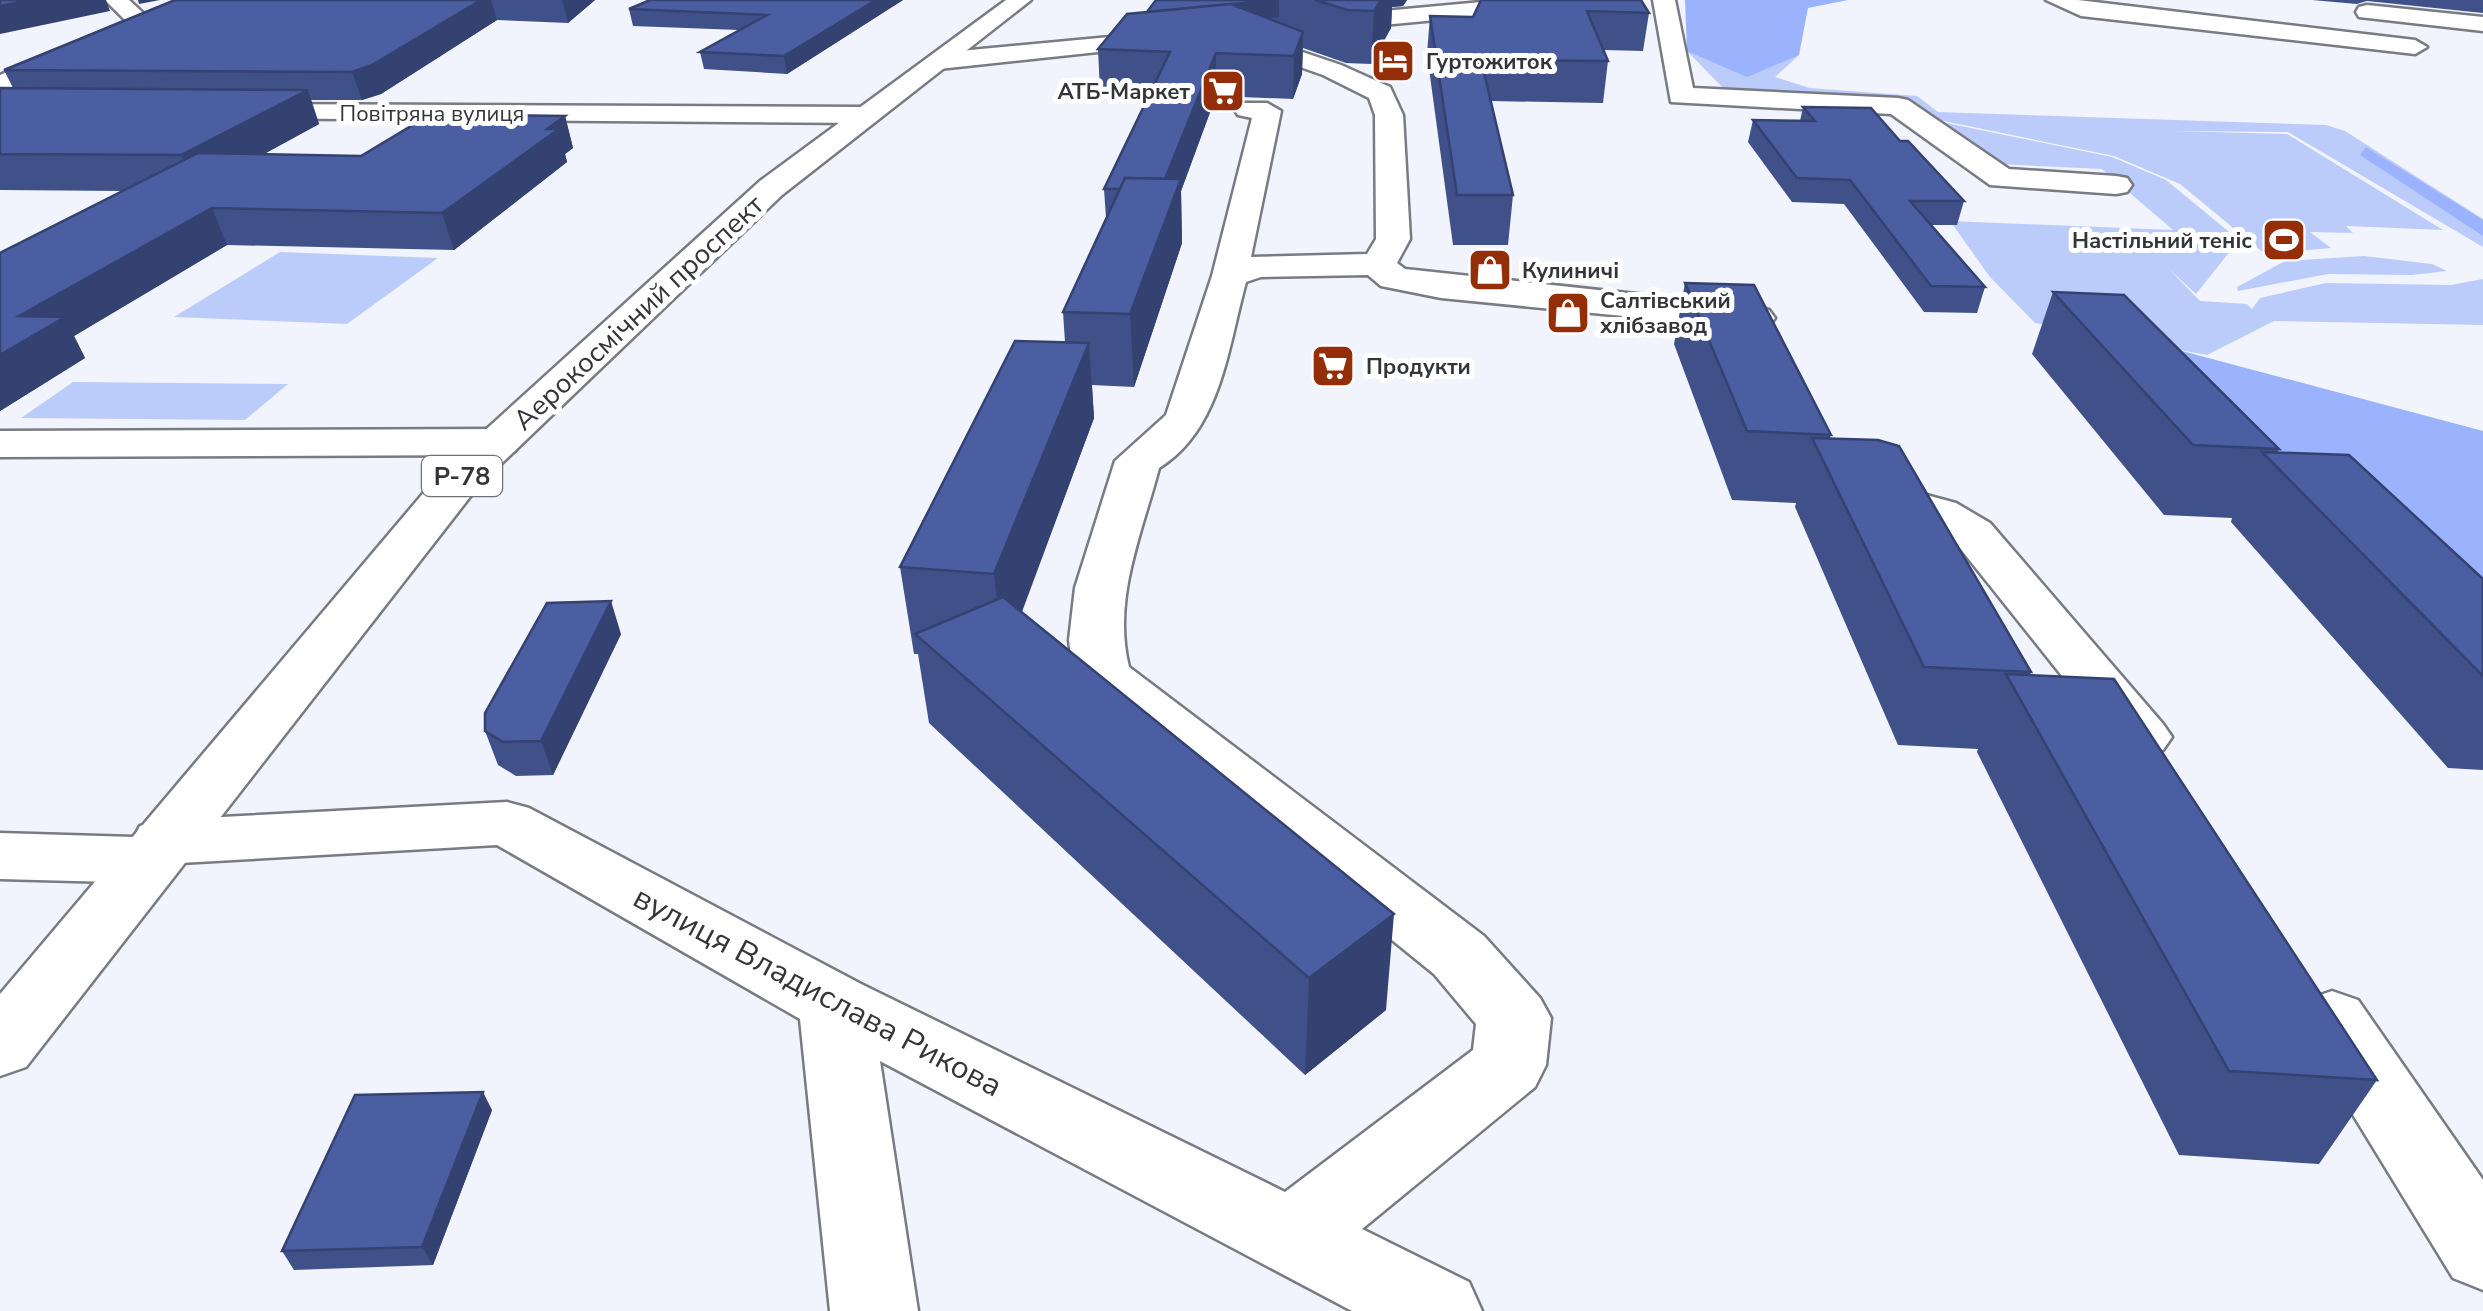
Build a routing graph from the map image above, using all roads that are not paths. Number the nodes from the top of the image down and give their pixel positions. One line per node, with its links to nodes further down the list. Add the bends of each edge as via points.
1 (116, 0): 12 (main road, via 142,23)
2 (1020, 0): 11 (main road, Аерокосмічний проспект / Р-78)
3 (1575, 0): 6 (main road)
4 (1664, 0): 16 (main road, via 1681,96 1898,106 2001,178)
5 (2057, 0): 10 (main road, via 2081,9)
6 (1453, 6): 9 (main road)
7 (2347, 10): 8 (main road)
8 (2483, 24)
9 (1225, 33): 11 (main road); 18 (main road, via 1381,93 1389,116 1393,239)
10 (2415, 47)
11 (939, 61): 15 (main road, Аерокосмічний проспект / Р-78)
12 (3, 101)
13 (1248, 109): 17 (main road, via 1267,111)
14 (221, 112): 15 (main road, Повітряна вулиця)
15 (863, 116): 20 (main road, Аерокосмічний проспект / Р-78, via 772,188)
16 (2116, 185)
17 (1233, 262): 18 (main road); 29 (main road, via 1186,419 1138,461 1098,612 1100,669 1459,954 1514,1018 1508,1065)
18 (1376, 264): 19 (main road, via 1394,278 1441,287 1762,318)
19 (1786, 360)
20 (499, 442): 21 (main road); 24 (main road, Аерокосмічний проспект / Р-78, via 464,474)
21 (0, 444)
22 (1826, 446): 23 (main road, via 1842,481 1938,513 1972,533 2122,709)
23 (2178, 787)
24 (156, 851): 25 (main road, вулиця Владислава Рикова); 27 (main road, вулиця Владислава Рикова, via 506,822); 28 (main road, Аерокосмічний проспект / Р-78)
25 (0, 856)
26 (2306, 982): 30 (main road)
27 (835, 1004): 29 (main road, вулиця Владислава Рикова); 31 (main road)
28 (0, 1046)
29 (1291, 1236): 32 (main road, вулиця Владислава Рикова)
30 (2483, 1251)
31 (874, 1311)
32 (1438, 1311)

